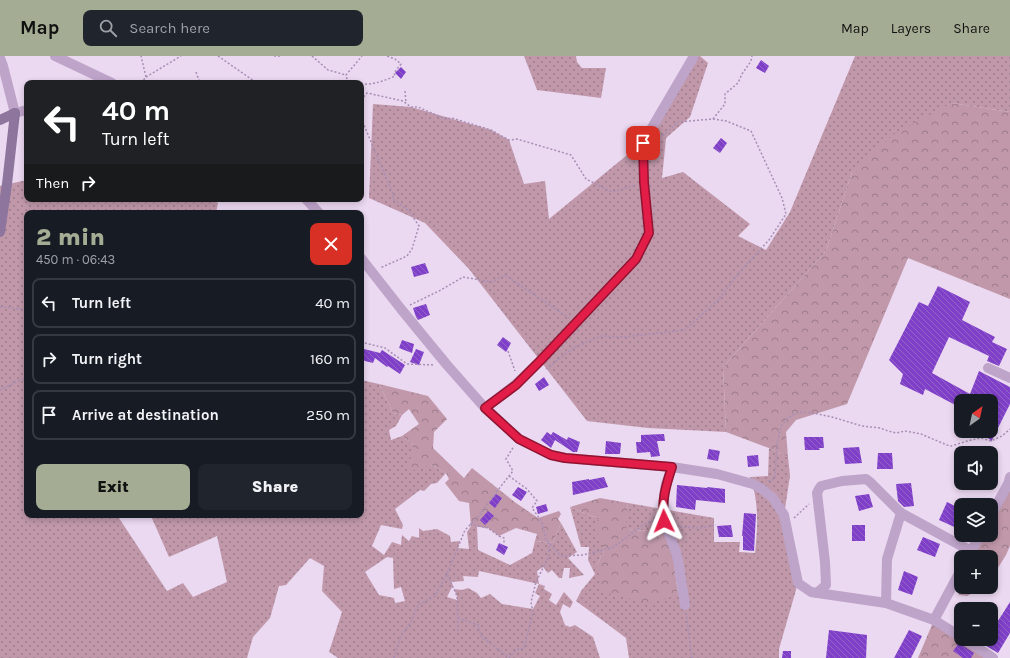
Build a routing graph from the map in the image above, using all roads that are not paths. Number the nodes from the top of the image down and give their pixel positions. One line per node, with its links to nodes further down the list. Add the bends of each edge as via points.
1 (55, 56): 4 (street)
2 (694, 56): 14 (street, via 643,142 649,233 636,259 518,383)
3 (0, 58): 6 (street)
4 (106, 80)
5 (24, 111): 6 (street)
6 (15, 113): 7 (street); 10 (street)
7 (0, 120)
8 (309, 202): 9 (street)
9 (316, 210)
10 (0, 232)
11 (364, 262): 14 (street)
12 (988, 368): 13 (street)
13 (1010, 378)
14 (485, 408): 15 (street, via 519,439 551,455)
15 (672, 467): 21 (street, via 717,474 753,484 773,498 784,515 798,583 810,592); 23 (street, via 664,496 665,522 678,560)
16 (1010, 477): 17 (street)
17 (998, 502)
18 (901, 514): 19 (street); 21 (street, via 866,479 821,486 818,493 826,585); 22 (street, via 887,559)
19 (963, 550)
20 (954, 583): 24 (street)
21 (817, 593): 22 (street)
22 (886, 603): 24 (street)
23 (685, 605)
24 (934, 620): 25 (street)
25 (954, 633)
26 (975, 646): 27 (street)
27 (993, 658)

